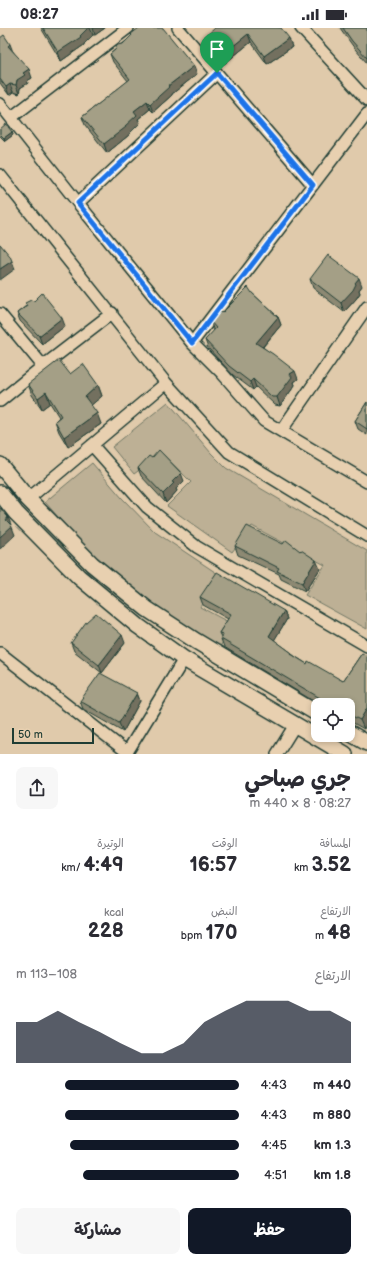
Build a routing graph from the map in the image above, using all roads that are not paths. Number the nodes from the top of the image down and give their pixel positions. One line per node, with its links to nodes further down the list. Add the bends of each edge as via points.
1 (128, 28): 8 (street)
2 (178, 28): 4 (street)
3 (301, 28): 5 (street)
4 (217, 73): 10 (street); 11 (street)
5 (367, 100)
6 (0, 104): 8 (street)
7 (367, 114): 10 (street)
8 (12, 117): 11 (street)
9 (0, 175): 13 (street)
10 (313, 185): 15 (street)
11 (78, 203): 15 (street)
12 (367, 307): 19 (street)
13 (112, 313): 16 (street); 17 (street)
14 (0, 314): 16 (street)
15 (192, 343): 19 (street, via 264,421)
16 (43, 366): 18 (street)
17 (166, 383): 20 (street); 25 (street, via 229,452)
18 (0, 401)
19 (281, 431): 22 (street)
20 (92, 445): 24 (street); 26 (street, via 147,507 197,547)
21 (0, 465): 24 (street)
22 (367, 482)
23 (0, 493): 28 (street, via 79,578)
24 (28, 499): 29 (street, via 92,564 147,609)
25 (367, 536)
26 (367, 646)
27 (0, 653): 33 (street)
28 (184, 659): 30 (street); 33 (street)
29 (311, 710)
30 (295, 725): 34 (street); 35 (street)
31 (355, 736): 32 (street)
32 (367, 743)
33 (127, 753)
34 (277, 754)
35 (345, 754)

